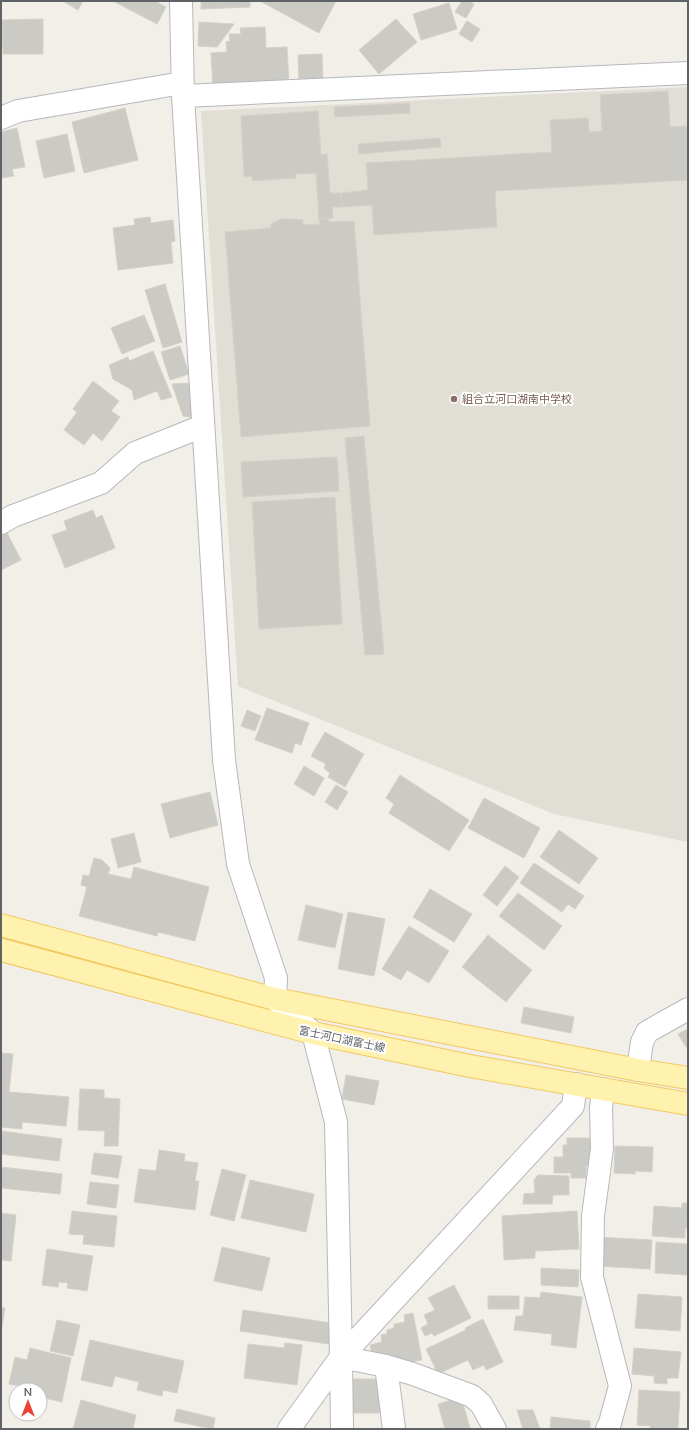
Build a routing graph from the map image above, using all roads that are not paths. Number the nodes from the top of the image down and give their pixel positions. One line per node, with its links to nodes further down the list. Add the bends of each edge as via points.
1 (182, 1): 3 (street)
2 (688, 73): 3 (street)
3 (183, 90): 4 (street, via 18,111); 5 (street)
4 (1, 118)
5 (203, 426): 6 (street, via 136,453 101,483 13,516); 9 (street, via 224,760 238,864 276,978)
6 (1, 523)
7 (1, 925): 9 (main road)
8 (1, 950): 11 (main road, 富士河口湖富士線)
9 (275, 999): 11 (street); 12 (main road)
10 (688, 1009): 12 (street, via 647,1032 642,1042)
11 (313, 1033): 14 (main road, 富士河口湖富士線, via 470,1066); 17 (street, via 336,1122)
12 (638, 1070): 13 (main road)
13 (688, 1078)
14 (576, 1084): 15 (main road, 富士河口湖富士線); 17 (street, via 573,1106)
15 (603, 1089): 16 (main road, 富士河口湖富士線); 23 (street, via 602,1149 593,1216 592,1277 620,1386)
16 (688, 1104)
17 (341, 1357): 18 (street); 19 (street); 20 (street)
18 (386, 1366): 21 (street); 22 (street, via 472,1396 482,1404)
19 (289, 1429)
20 (342, 1429)
21 (394, 1429)
22 (495, 1429)
23 (607, 1429)

